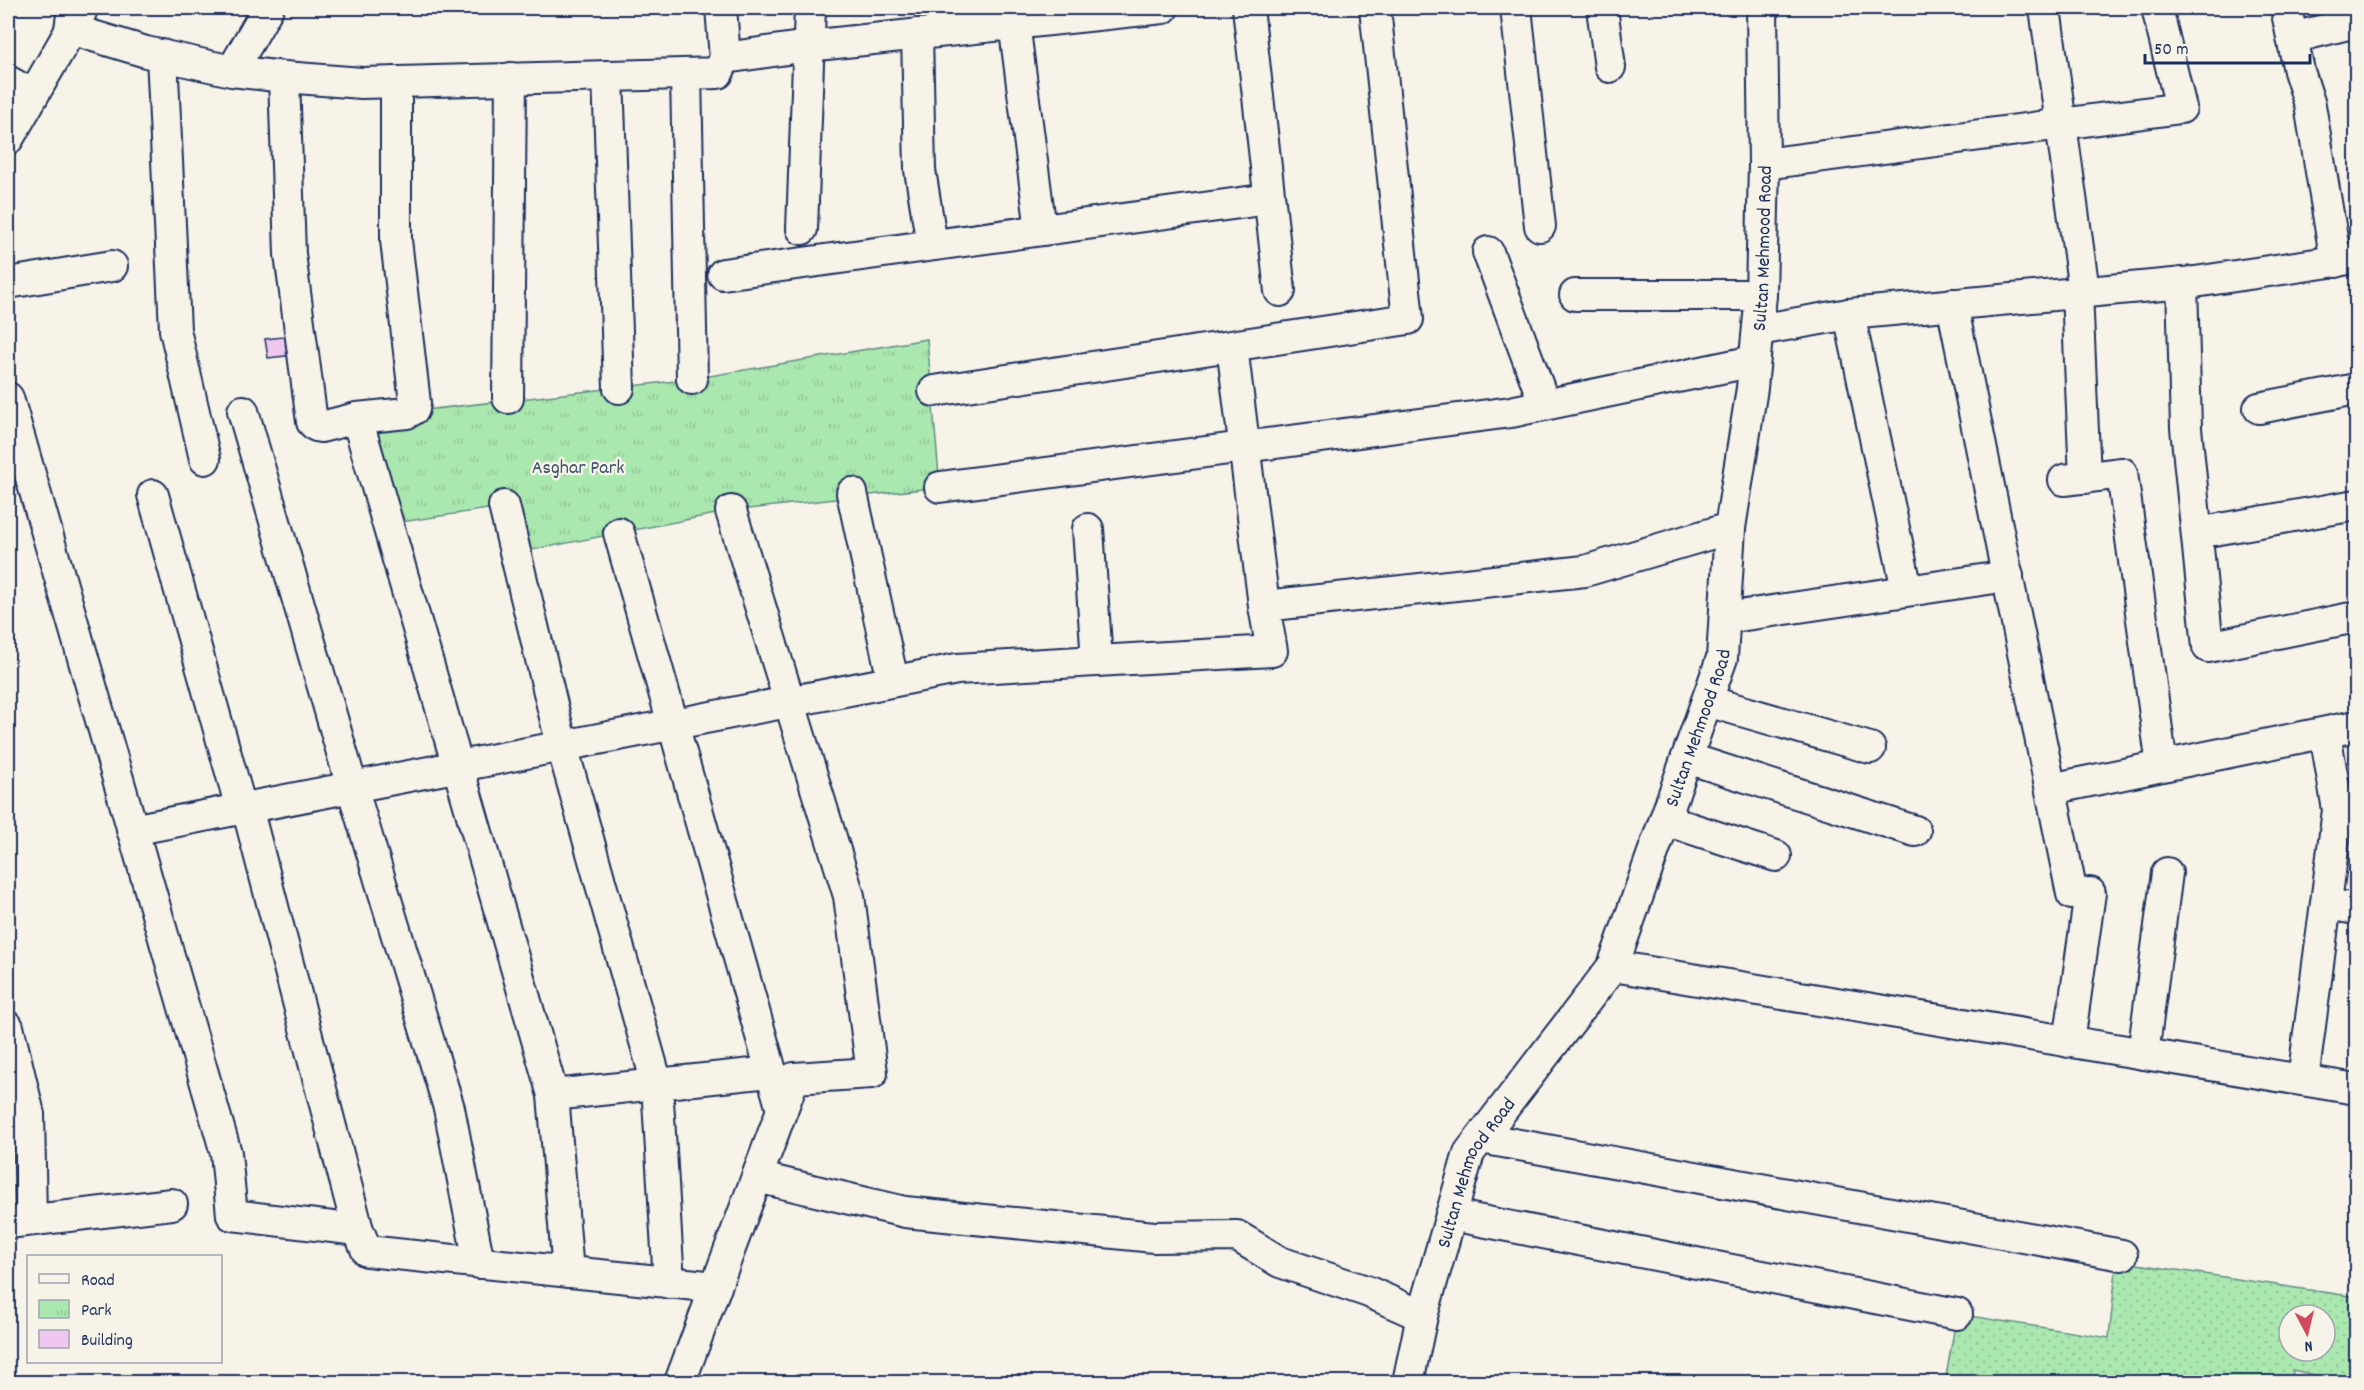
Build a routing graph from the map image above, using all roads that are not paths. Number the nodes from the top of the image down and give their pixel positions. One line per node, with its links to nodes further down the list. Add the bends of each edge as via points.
1 (268, 8): 24 (street)
2 (722, 8): 22 (street)
3 (810, 8): 20 (street)
4 (1163, 8): 13 (street)
5 (1248, 8): 34 (street)
6 (1375, 8): 52 (street, via 1408,319)
7 (1516, 8): 35 (street)
8 (1602, 8): 23 (street)
9 (1762, 8): 33 (street, Sultan Mehmood Road)
10 (2045, 8): 31 (street)
11 (2157, 8): 31 (street, via 2181,108)
12 (2286, 8): 19 (street)
13 (1092, 11): 17 (street)
14 (76, 15): 21 (street); 30 (street)
15 (950, 19): 17 (street); 18 (street)
16 (2356, 22): 19 (street)
17 (1014, 23): 37 (street)
18 (917, 34): 20 (street); 38 (street, via 920,170)
19 (2292, 38): 40 (street)
20 (808, 46): 22 (street); 36 (street)
21 (162, 55): 24 (street); 65 (street, via 175,330)
22 (725, 58): 25 (street, via 718,73)
23 (1610, 67)
24 (232, 71): 27 (street)
25 (686, 74): 26 (street); 54 (street)
26 (608, 76): 28 (street); 55 (street)
27 (284, 77): 29 (street); 63 (street, via 290,254 312,422 321,427)
28 (511, 78): 29 (street); 59 (street)
29 (396, 82): 63 (street, via 396,240 415,403 407,413)
30 (20, 88): 32 (street)
31 (2061, 123): 33 (street); 46 (street)
32 (8, 139)
33 (1764, 164): 47 (street, Sultan Mehmood Road)
34 (1269, 198): 37 (street); 45 (street)
35 (1540, 226)
36 (802, 229)
37 (1041, 230): 38 (street)
38 (932, 246): 42 (street)
39 (1488, 252): 60 (street)
40 (2346, 260): 44 (street)
41 (112, 266): 43 (street)
42 (723, 274)
43 (8, 283)
44 (2182, 283): 46 (street); 75 (street, via 2186,428)
45 (1280, 291)
46 (2080, 292): 49 (street); 92 (street, via 2074,479 2122,473)
47 (1761, 295): 48 (street); 51 (street, Sultan Mehmood Road)
48 (1575, 296)
49 (1952, 304): 50 (street); 76 (street)
50 (1849, 314): 51 (street); 77 (street)
51 (1758, 330): 53 (street, Sultan Mehmood Road)
52 (1232, 346): 57 (street); 64 (street)
53 (1754, 361): 60 (street); 72 (street, Sultan Mehmood Road)
54 (692, 379)
55 (619, 388)
56 (2356, 389): 61 (street)
57 (934, 391)
58 (8, 398): 97 (street)
59 (508, 398)
60 (1545, 405): 64 (street)
61 (2259, 408)
62 (243, 411): 93 (street)
63 (357, 418): 91 (street)
64 (1244, 447): 66 (street); 78 (street)
65 (205, 459)
66 (940, 487)
67 (852, 493): 82 (street)
68 (153, 495): 95 (street)
69 (2356, 505): 75 (street)
70 (504, 506): 88 (street)
71 (731, 511): 83 (street)
72 (1730, 528): 78 (street, via 1585,570); 80 (street, Sultan Mehmood Road)
73 (1088, 529): 81 (street)
74 (619, 533): 85 (street)
75 (2197, 533): 79 (street, via 2208,647)
76 (2008, 576): 77 (street); 94 (street)
77 (1907, 590): 80 (street)
78 (1264, 606): 81 (street, via 1272,651)
79 (2356, 617)
80 (1725, 618): 84 (street, Sultan Mehmood Road, via 1722,658)
81 (1097, 661): 82 (street, via 957,669)
82 (893, 681): 83 (street)
83 (789, 701): 85 (street); 112 (street, via 849,896 872,1073 794,1078)
84 (1707, 701): 89 (street); 90 (street, Sultan Mehmood Road)
85 (673, 724): 88 (street); 107 (street)
86 (2356, 726): 87 (street)
87 (2325, 732): 92 (street); 101 (street, via 2338,810)
88 (562, 746): 91 (street); 109 (street)
89 (1870, 748)
90 (1687, 758): 96 (street, Sultan Mehmood Road); 98 (street)
91 (458, 766): 93 (street); 111 (street)
92 (2162, 766): 94 (street)
93 (352, 787): 95 (street); 120 (street, via 449,1108)
94 (2050, 789): 105 (street, via 2081,893)
95 (241, 808): 97 (street); 118 (street, via 250,819)
96 (1665, 820): 99 (street); 103 (street, Sultan Mehmood Road)
97 (132, 830): 118 (street, via 226,1153 232,1215)
98 (1915, 831)
99 (1776, 856)
100 (2167, 873): 106 (street)
101 (2326, 904): 102 (street); 108 (street)
102 (2356, 909)
103 (1613, 966): 105 (street); 113 (street, Sultan Mehmood Road)
104 (8, 1028): 117 (street, via 29,1114)
105 (2069, 1042): 106 (street)
106 (2143, 1054): 108 (street)
107 (771, 1072): 109 (street); 112 (street)
108 (2303, 1080): 110 (street)
109 (657, 1084): 111 (street); 122 (street)
110 (2356, 1089)
111 (553, 1095): 121 (street)
112 (782, 1110): 114 (street)
113 (1480, 1138): 116 (street, Sultan Mehmood Road, via 1469,1153); 119 (street)
114 (757, 1177): 123 (street); 125 (street, via 905,1212 1154,1237 1237,1236 1280,1262 1369,1292)
115 (172, 1204): 117 (street)
116 (1451, 1215): 124 (street); 125 (street, Sultan Mehmood Road)
117 (20, 1222)
118 (358, 1230): 120 (street, via 367,1251)
119 (2122, 1255)
120 (479, 1263): 121 (street)
121 (568, 1272): 122 (street)
122 (669, 1283): 123 (street)
123 (716, 1287): 126 (street)
124 (1957, 1314)
125 (1422, 1316): 127 (street, Sultan Mehmood Road)
126 (680, 1383)
127 (1408, 1383)

